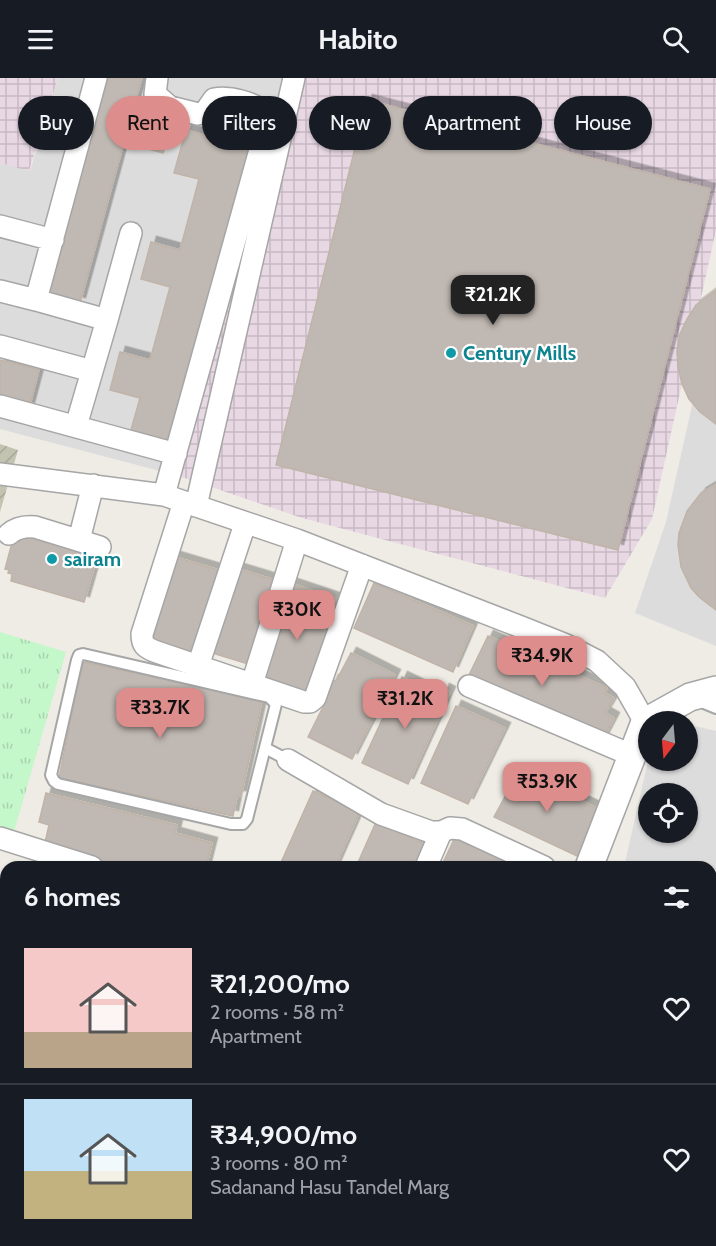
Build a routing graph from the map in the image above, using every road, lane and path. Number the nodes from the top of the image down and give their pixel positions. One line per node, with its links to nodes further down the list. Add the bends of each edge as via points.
1 (96, 78): 6 (street)
2 (157, 78): 14 (street, via 155,94 170,107 198,114 205,112 214,99 224,97 256,106 266,112 268,121)
3 (294, 78): 18 (street)
4 (0, 226): 6 (street)
5 (131, 233): 9 (street)
6 (53, 240): 8 (street)
7 (0, 291): 8 (street)
8 (36, 300): 9 (street)
9 (107, 320): 11 (street)
10 (0, 346): 11 (street)
11 (92, 371): 13 (street)
12 (0, 406): 13 (street)
13 (76, 426): 14 (street)
14 (176, 454): 17 (street)
15 (0, 474): 16 (street)
16 (93, 485): 17 (street); 21 (street)
17 (164, 495): 18 (street)
18 (190, 504): 19 (street); 25 (street, via 142,641 154,651)
19 (245, 524): 22 (street); 25 (street)
20 (9, 534): 21 (street, via 24,526)
21 (79, 540): 23 (street)
22 (297, 540): 24 (street); 26 (street)
23 (100, 547)
24 (362, 565): 26 (street, via 315,698 304,702); 31 (street, via 557,641 597,661 625,687)
25 (198, 666): 26 (street)
26 (252, 684)
27 (469, 686): 35 (street)
28 (716, 690): 29 (street)
29 (690, 697): 30 (lane); 32 (street)
30 (716, 708)
31 (639, 711)
32 (665, 711)
33 (638, 740): 35 (street)
34 (265, 748): 34 (lane, via 247,819 237,825 58,784 51,776 77,660 83,654 269,697 276,704); 36 (lane)
35 (632, 755): 42 (street)
36 (288, 760): 37 (street, via 381,813 431,832)
37 (441, 832): 40 (street); 41 (street, via 462,829)
38 (0, 838): 39 (street)
39 (73, 861)
40 (429, 861)
41 (531, 861)
42 (591, 861)

